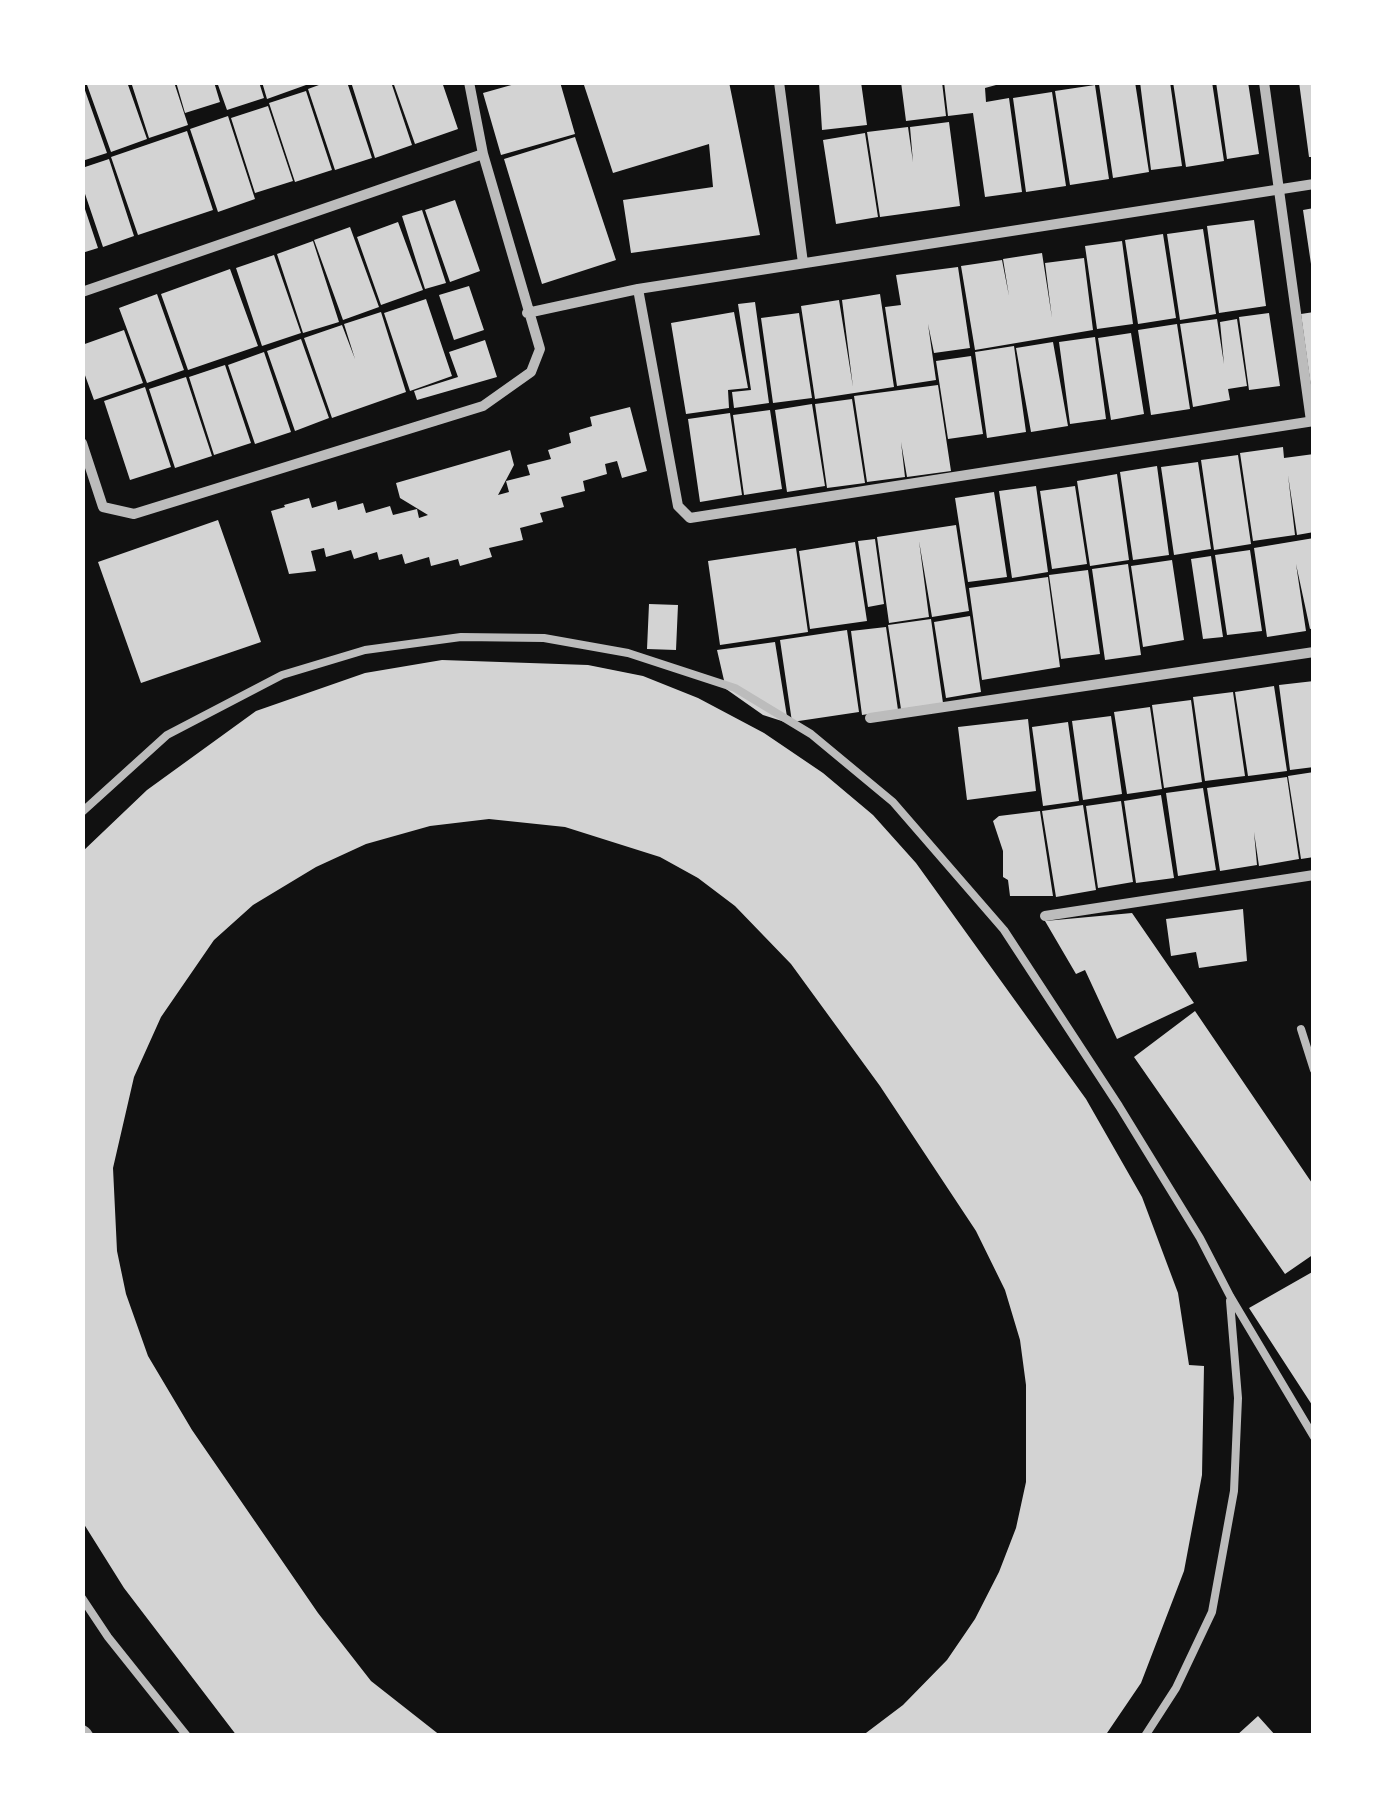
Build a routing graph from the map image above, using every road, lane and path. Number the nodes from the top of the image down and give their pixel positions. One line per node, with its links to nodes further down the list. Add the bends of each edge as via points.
1 (468, 82): 4 (street)
2 (778, 82): 7 (street)
3 (1264, 82): 6 (street)
4 (483, 154): 9 (street); 10 (street)
5 (1314, 184): 6 (street)
6 (1277, 190): 7 (street); 11 (street)
7 (804, 263): 8 (street)
8 (638, 289): 10 (street); 11 (street, via 678,506 690,518)
9 (82, 292)
10 (527, 313): 12 (street, via 540,349 531,372 483,406 134,514 104,507)
11 (1312, 421)
12 (82, 443)
13 (1314, 652): 14 (street)
14 (870, 718)
15 (82, 812): 20 (lane, via 167,735 282,675 365,650 461,637 544,638 628,653 735,688 811,734 893,802 1004,930 1119,1106)
16 (1314, 875): 17 (street)
17 (1045, 916)
18 (1301, 1030): 19 (lane)
19 (1314, 1070)
20 (1230, 1296): 21 (lane); 24 (lane, via 1238,1398 1234,1491 1212,1612)
21 (1314, 1437)
22 (82, 1598): 23 (lane)
23 (187, 1736)
24 (1146, 1736)

